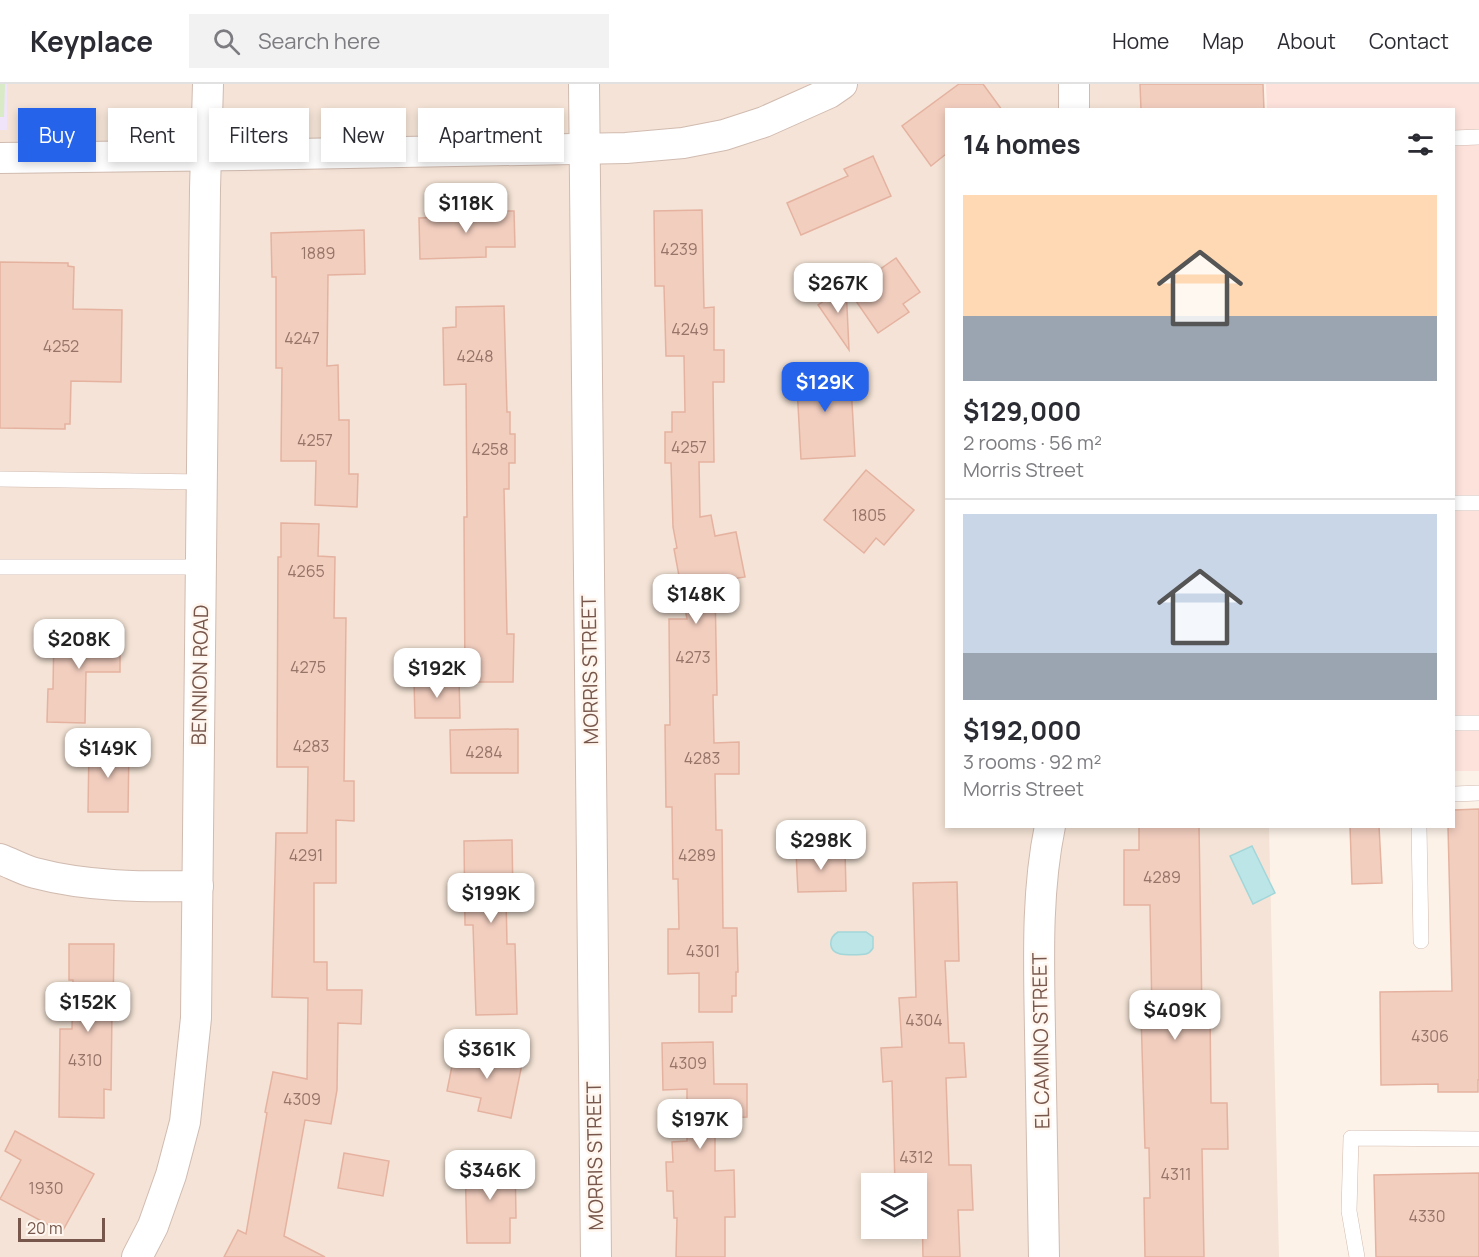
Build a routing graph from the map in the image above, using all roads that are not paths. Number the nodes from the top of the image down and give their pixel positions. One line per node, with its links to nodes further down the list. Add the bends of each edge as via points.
1 (208, 84): 9 (street, BENNION ROAD)
2 (584, 84): 8 (street, MORRIS STREET)
3 (842, 84): 8 (street, via 764,122 724,135 683,143)
4 (1074, 84): 5 (street)
5 (1074, 108)
6 (1479, 137): 7 (lane)
7 (1455, 138)
8 (585, 148): 9 (street); 28 (street, MORRIS STREET)
9 (206, 155): 10 (street); 12 (street, BENNION ROAD)
10 (0, 158)
11 (0, 479): 12 (lane)
12 (202, 482): 16 (street, BENNION ROAD)
13 (1455, 503): 14 (lane)
14 (1479, 503)
15 (0, 567): 16 (lane)
16 (201, 567): 24 (street, BENNION ROAD)
17 (1455, 723): 18 (lane)
18 (1479, 723)
19 (1479, 793): 20 (lane)
20 (1455, 794)
21 (1050, 828): 29 (street, EL CAMINO STREET, via 1040,915 1039,989)
22 (1419, 828): 25 (lane)
23 (0, 858): 24 (street, via 33,872 90,884)
24 (198, 886): 27 (street, BENNION ROAD, via 196,1018 185,1122 153,1226)
25 (1421, 941)
26 (1479, 1139): 30 (lane, via 1351,1138 1349,1211)
27 (137, 1257)
28 (596, 1257)
29 (1044, 1257)
30 (1357, 1257)

